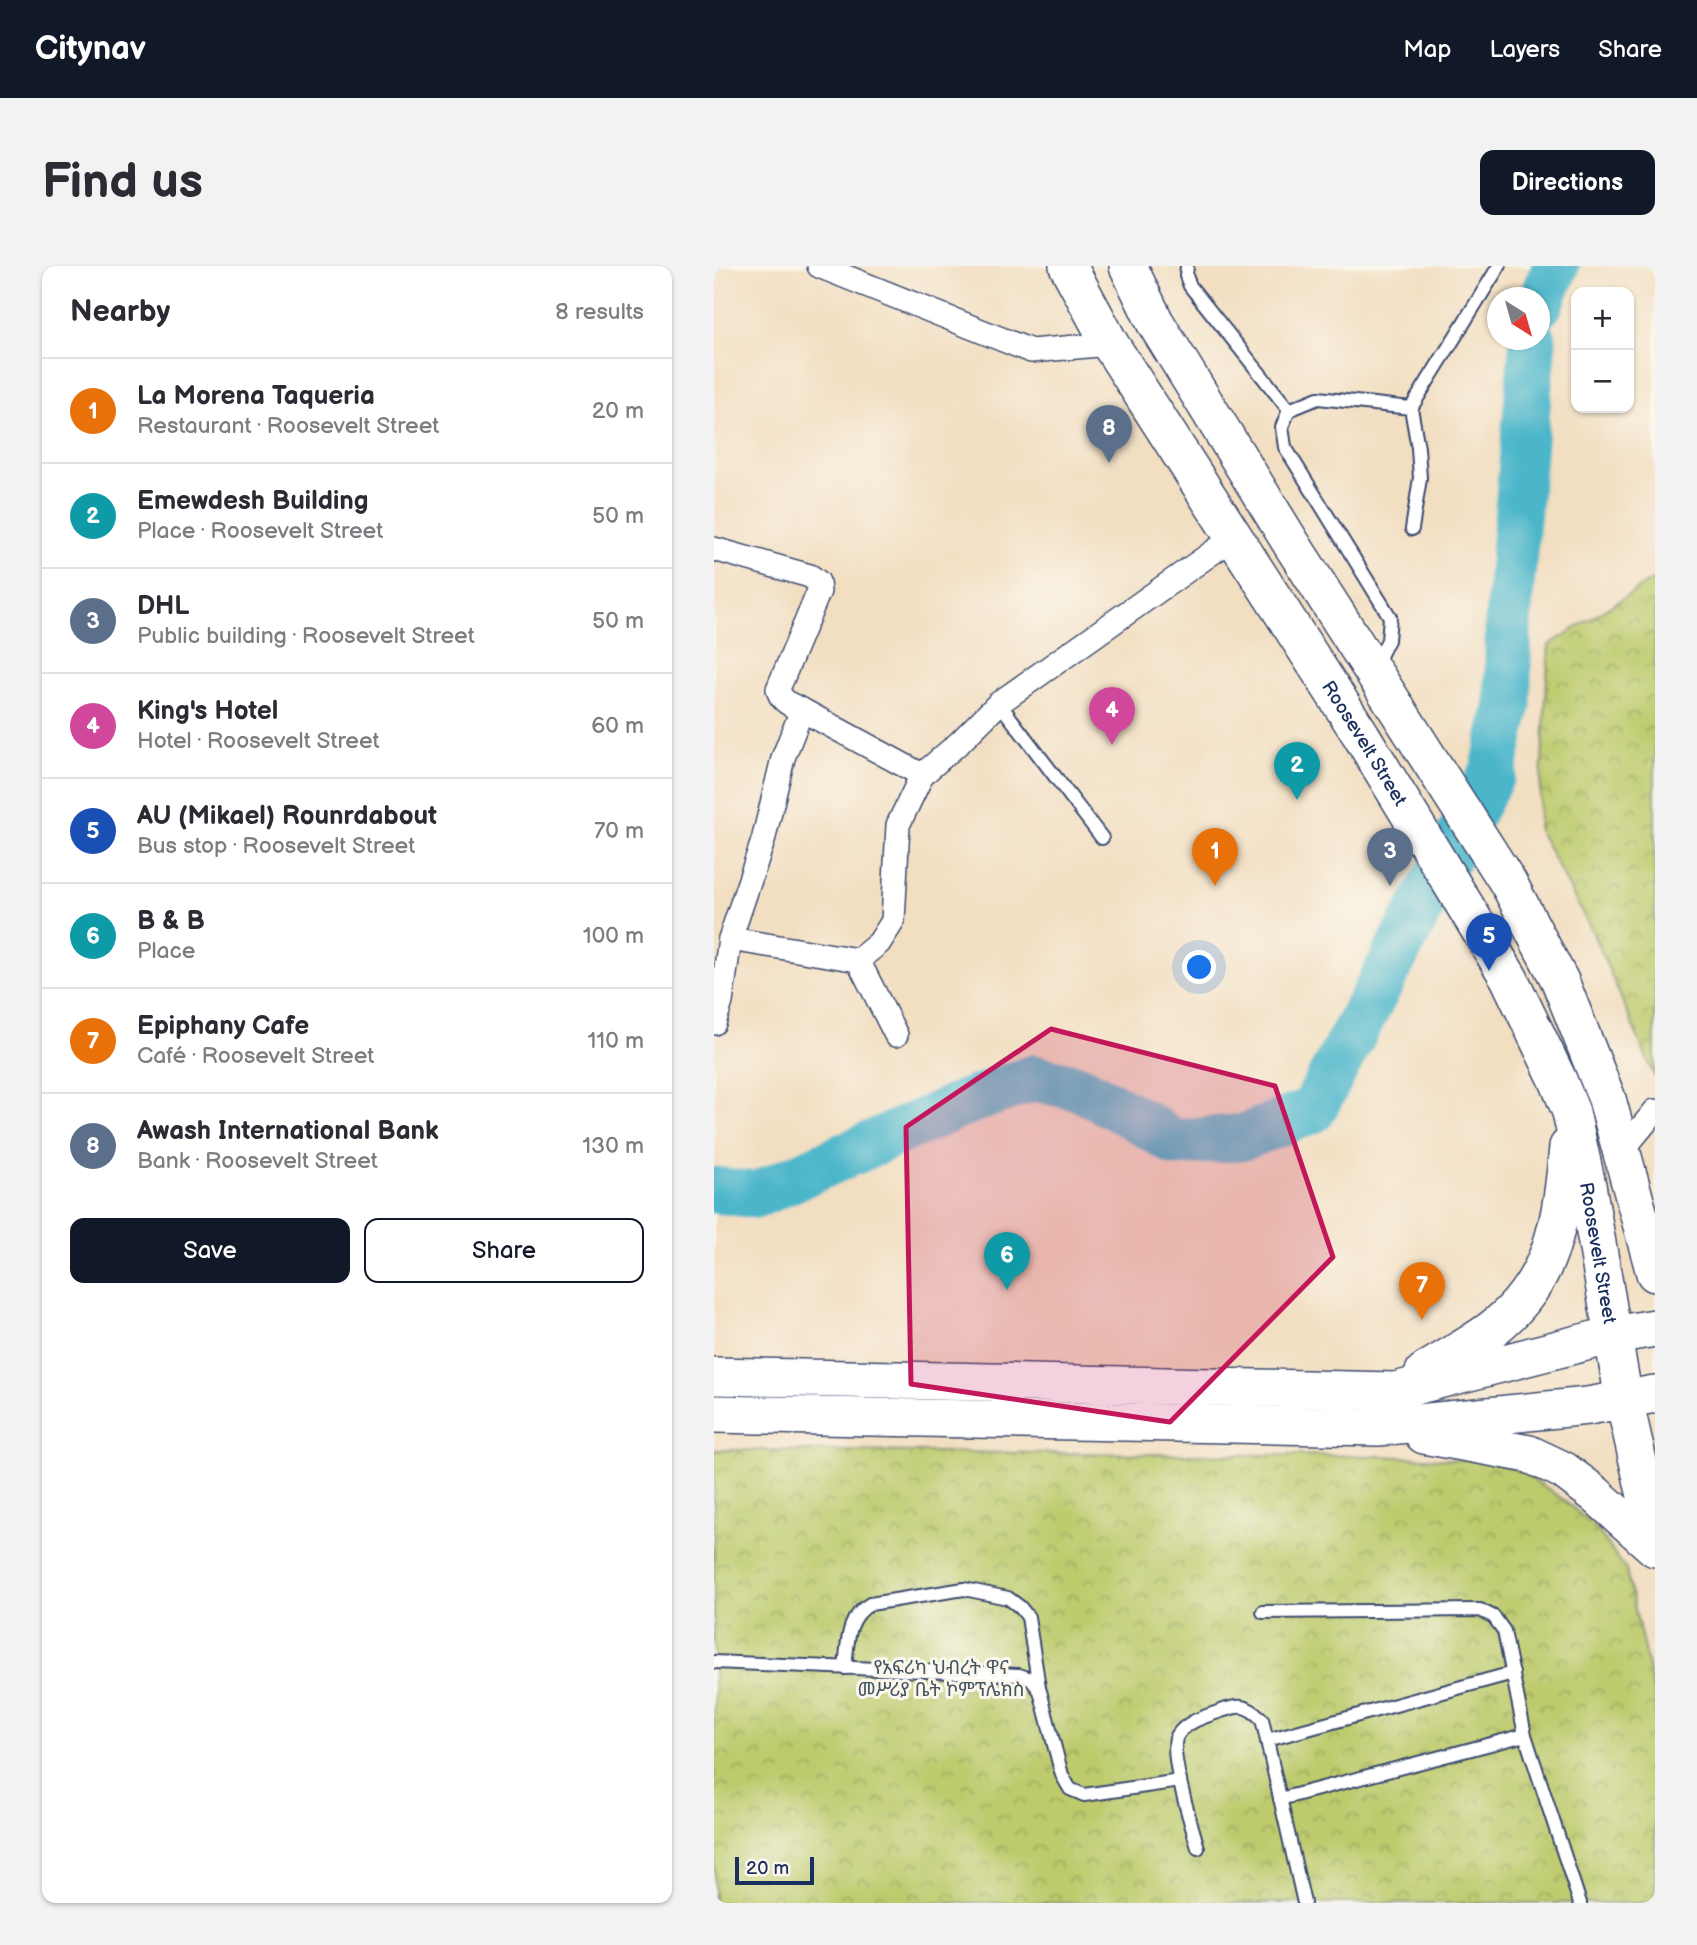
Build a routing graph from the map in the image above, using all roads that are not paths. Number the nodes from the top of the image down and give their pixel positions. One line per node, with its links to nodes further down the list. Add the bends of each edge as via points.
1 (819, 266): 6 (street, via 1031,351)
2 (1068, 266): 6 (main road, Roosevelt Street)
3 (1187, 266): 8 (lane, via 1190,286)
4 (1499, 266): 7 (lane)
5 (1135, 274): 12 (main road, via 1162,334)
6 (1110, 344): 10 (main road, Roosevelt Street)
7 (1411, 408): 8 (lane, via 1318,398); 9 (lane, via 1420,478)
8 (1289, 410): 12 (lane, via 1282,427 1285,447 1390,617 1388,640)
9 (1412, 529)
10 (1233, 538): 13 (street); 22 (main road, Roosevelt Street, via 1361,736 1508,978)
11 (714, 549): 14 (street, via 818,582 819,591 778,689 780,697)
12 (1373, 670): 23 (main road, via 1508,884 1560,981 1607,1099)
13 (999, 703): 15 (street); 16 (lane)
14 (802, 710): 15 (street); 17 (street, via 783,758 763,841)
15 (922, 775): 18 (street, via 898,825 893,921 879,943)
16 (1102, 838)
17 (730, 939): 18 (street); 19 (street)
18 (858, 960): 20 (street)
19 (714, 1023)
20 (896, 1035)
21 (1655, 1111): 23 (street)
22 (1571, 1112): 27 (main road, Roosevelt Street); 29 (main road, via 1561,1212 1548,1256 1529,1293 1493,1329)
23 (1624, 1160): 24 (main road); 25 (main road)
24 (1655, 1196)
25 (1655, 1273)
26 (1655, 1328): 27 (main road)
27 (1613, 1335): 29 (main road); 30 (main road, Roosevelt Street)
28 (714, 1376): 29 (main road)
29 (1395, 1391)
30 (1640, 1397): 32 (main road); 33 (main road, Roosevelt Street)
31 (714, 1414): 32 (main road)
32 (1378, 1427): 34 (main road, via 1529,1454 1563,1470)
33 (1655, 1535)
34 (1655, 1548)
35 (1263, 1612): 38 (lane, via 1480,1610 1494,1617 1504,1631)
36 (714, 1662): 37 (lane)
37 (845, 1668): 39 (lane, via 1018,1675 1031,1679); 39 (lane, via 858,1611 870,1604 964,1589 1008,1598 1020,1607 1028,1618)
38 (1513, 1674): 40 (lane); 41 (lane)
39 (1040, 1691): 42 (lane, via 1062,1775 1070,1789 1084,1795)
40 (1525, 1735): 43 (lane); 46 (lane)
41 (1267, 1740): 42 (lane, via 1262,1719 1252,1709 1238,1705 1194,1720 1177,1737 1174,1755); 43 (lane)
42 (1181, 1781): 44 (lane)
43 (1280, 1799): 45 (lane)
44 (1198, 1847)
45 (1304, 1903)
46 (1580, 1903)

